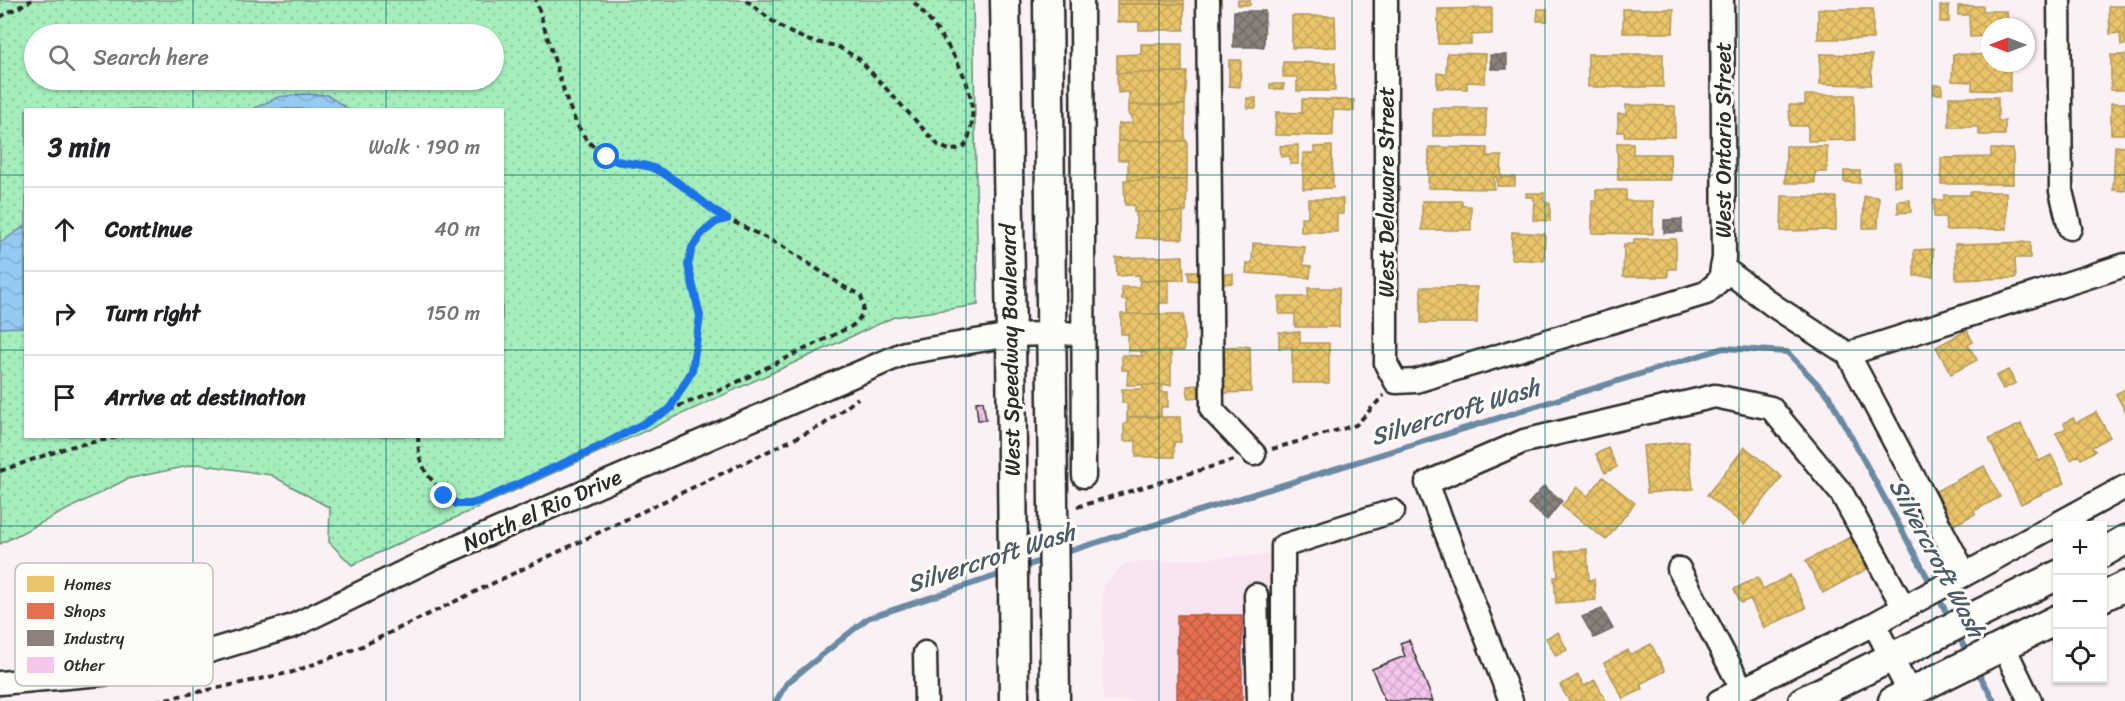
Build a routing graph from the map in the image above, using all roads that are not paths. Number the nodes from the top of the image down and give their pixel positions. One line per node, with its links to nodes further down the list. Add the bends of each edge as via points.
1 (1005, 0): 12 (main road, West Speedway Boulevard)
2 (1048, 0): 13 (main road, West Speedway Boulevard)
3 (1082, 0): 11 (street)
4 (1208, 0): 15 (street, via 1212,410)
5 (1386, 0): 10 (street, West Delaware Street, via 1386,364 1396,382 1416,381 1706,294)
6 (1722, 0): 10 (street, West Ontario Street)
7 (2059, 0): 8 (street, via 2061,191)
8 (2070, 228)
9 (2125, 265): 14 (street)
10 (1721, 273): 14 (street)
11 (1083, 333): 13 (street, North el Rio Drive); 16 (street)
12 (1011, 335): 13 (street, North el Rio Drive); 31 (street, North el Rio Drive, via 904,353 437,556 293,626); 39 (main road, West Speedway Boulevard)
13 (1052, 335): 40 (main road, West Speedway Boulevard)
14 (1848, 354): 22 (street)
15 (1254, 454)
16 (1084, 476)
17 (2125, 487): 22 (street)
18 (1393, 511): 42 (street, via 1283,546)
19 (2125, 540): 20 (main road)
20 (2107, 551)
21 (1679, 569): 36 (street)
22 (1962, 575): 27 (street)
23 (2053, 577): 33 (main road)
24 (2125, 586): 26 (main road)
25 (1256, 595): 41 (street)
26 (2107, 595)
27 (1909, 605): 29 (street); 43 (street, via 1842,494 1771,408 1716,396 1536,438 1427,483)
28 (2053, 621): 30 (main road)
29 (1874, 624): 33 (street); 36 (street)
30 (2000, 647): 37 (main road); 46 (street)
31 (213, 649)
32 (925, 653): 38 (street)
33 (1891, 658): 37 (street); 45 (main road)
34 (15, 682): 35 (street, North el Rio Drive)
35 (0, 683)
36 (1742, 689): 44 (street)
37 (1905, 698)
38 (926, 701)
39 (1014, 701)
40 (1055, 701)
41 (1259, 701)
42 (1283, 701)
43 (1511, 701)
44 (1719, 701)
45 (1803, 701)
46 (2030, 701)

